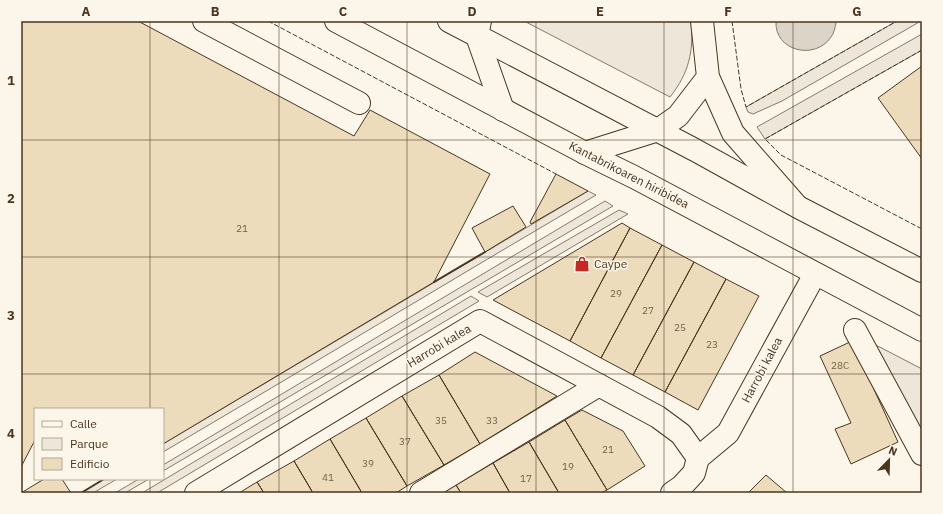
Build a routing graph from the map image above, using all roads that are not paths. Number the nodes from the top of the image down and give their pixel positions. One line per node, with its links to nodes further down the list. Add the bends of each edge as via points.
1 (204, 21): 7 (street)
2 (336, 21): 8 (street, Kantabrikoaren hiribidea)
3 (449, 21): 5 (street)
4 (702, 21): 6 (street)
5 (478, 28): 8 (street); 9 (street)
6 (708, 77): 9 (street, via 678,116); 11 (street, via 733,133)
7 (359, 103)
8 (503, 110): 10 (street, Kantabrikoaren hiribidea)
9 (658, 130): 10 (street); 11 (street)
10 (585, 153): 13 (street, Kantabrikoaren hiribidea)
11 (798, 208): 12 (street)
12 (922, 271)
13 (814, 274): 15 (street, Kantabrikoaren hiribidea); 18 (street, Harrobi kalea, via 728,433)
14 (856, 330): 17 (street)
15 (922, 330)
16 (600, 385): 18 (street, Harrobi kalea, via 658,417 681,434); 19 (street, Harrobi kalea, via 480,321); 20 (street)
17 (922, 454)
18 (698, 458): 21 (street, Harrobi kalea, via 694,473)
19 (196, 493)
20 (421, 493)
21 (672, 493)

